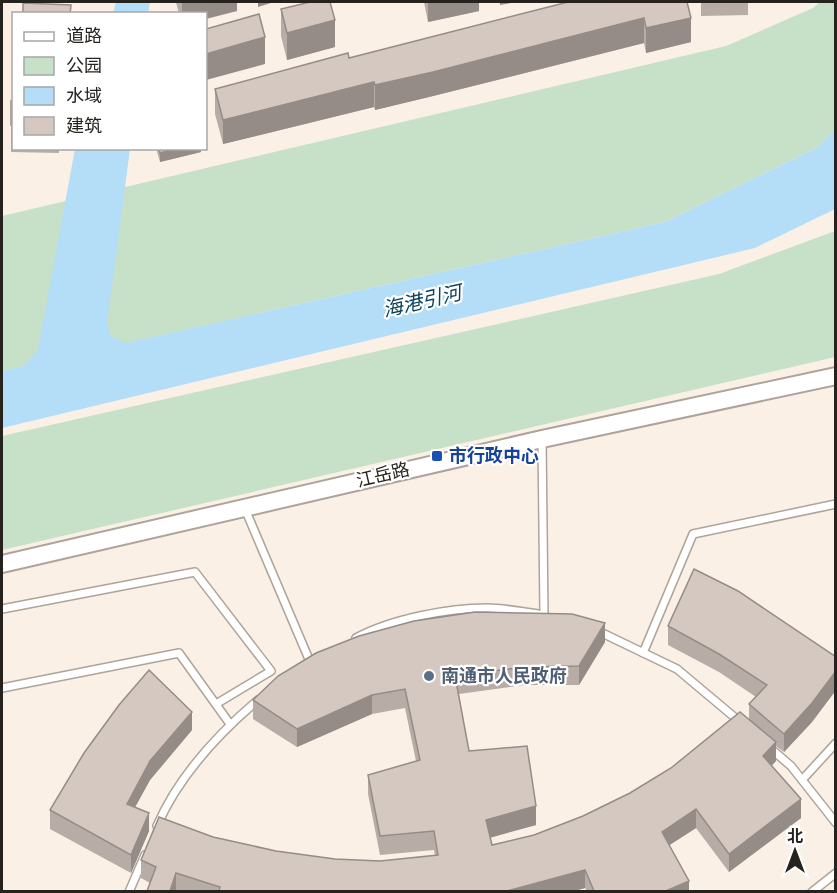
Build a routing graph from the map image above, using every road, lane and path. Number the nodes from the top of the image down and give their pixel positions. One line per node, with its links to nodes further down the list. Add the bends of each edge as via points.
1 (836, 376): 2 (street, 江岳路)
2 (542, 439): 4 (street, 江岳路); 7 (lane)
3 (836, 504): 11 (lane, via 693,534)
4 (244, 507): 5 (street, 江岳路); 13 (lane)
5 (2, 564)
6 (2, 609): 17 (lane, via 195,572 271,671)
7 (544, 615): 8 (lane); 10 (lane, via 488,608 448,611 375,630)
8 (554, 617)
9 (593, 629): 11 (lane)
10 (346, 644)
11 (643, 653): 19 (lane, via 677,669)
12 (320, 658): 13 (lane)
13 (311, 663): 14 (lane)
14 (303, 669)
15 (2, 688): 17 (lane, via 179,652)
16 (262, 697): 18 (lane)
17 (216, 704): 18 (lane)
18 (230, 724): 24 (lane, via 166,804)
19 (747, 729)
20 (836, 743): 22 (lane)
21 (765, 744): 22 (lane)
22 (802, 780): 23 (lane)
23 (836, 823)
24 (153, 837)
25 (148, 848): 27 (lane)
26 (836, 873): 28 (lane)
27 (129, 891)
28 (812, 891)

